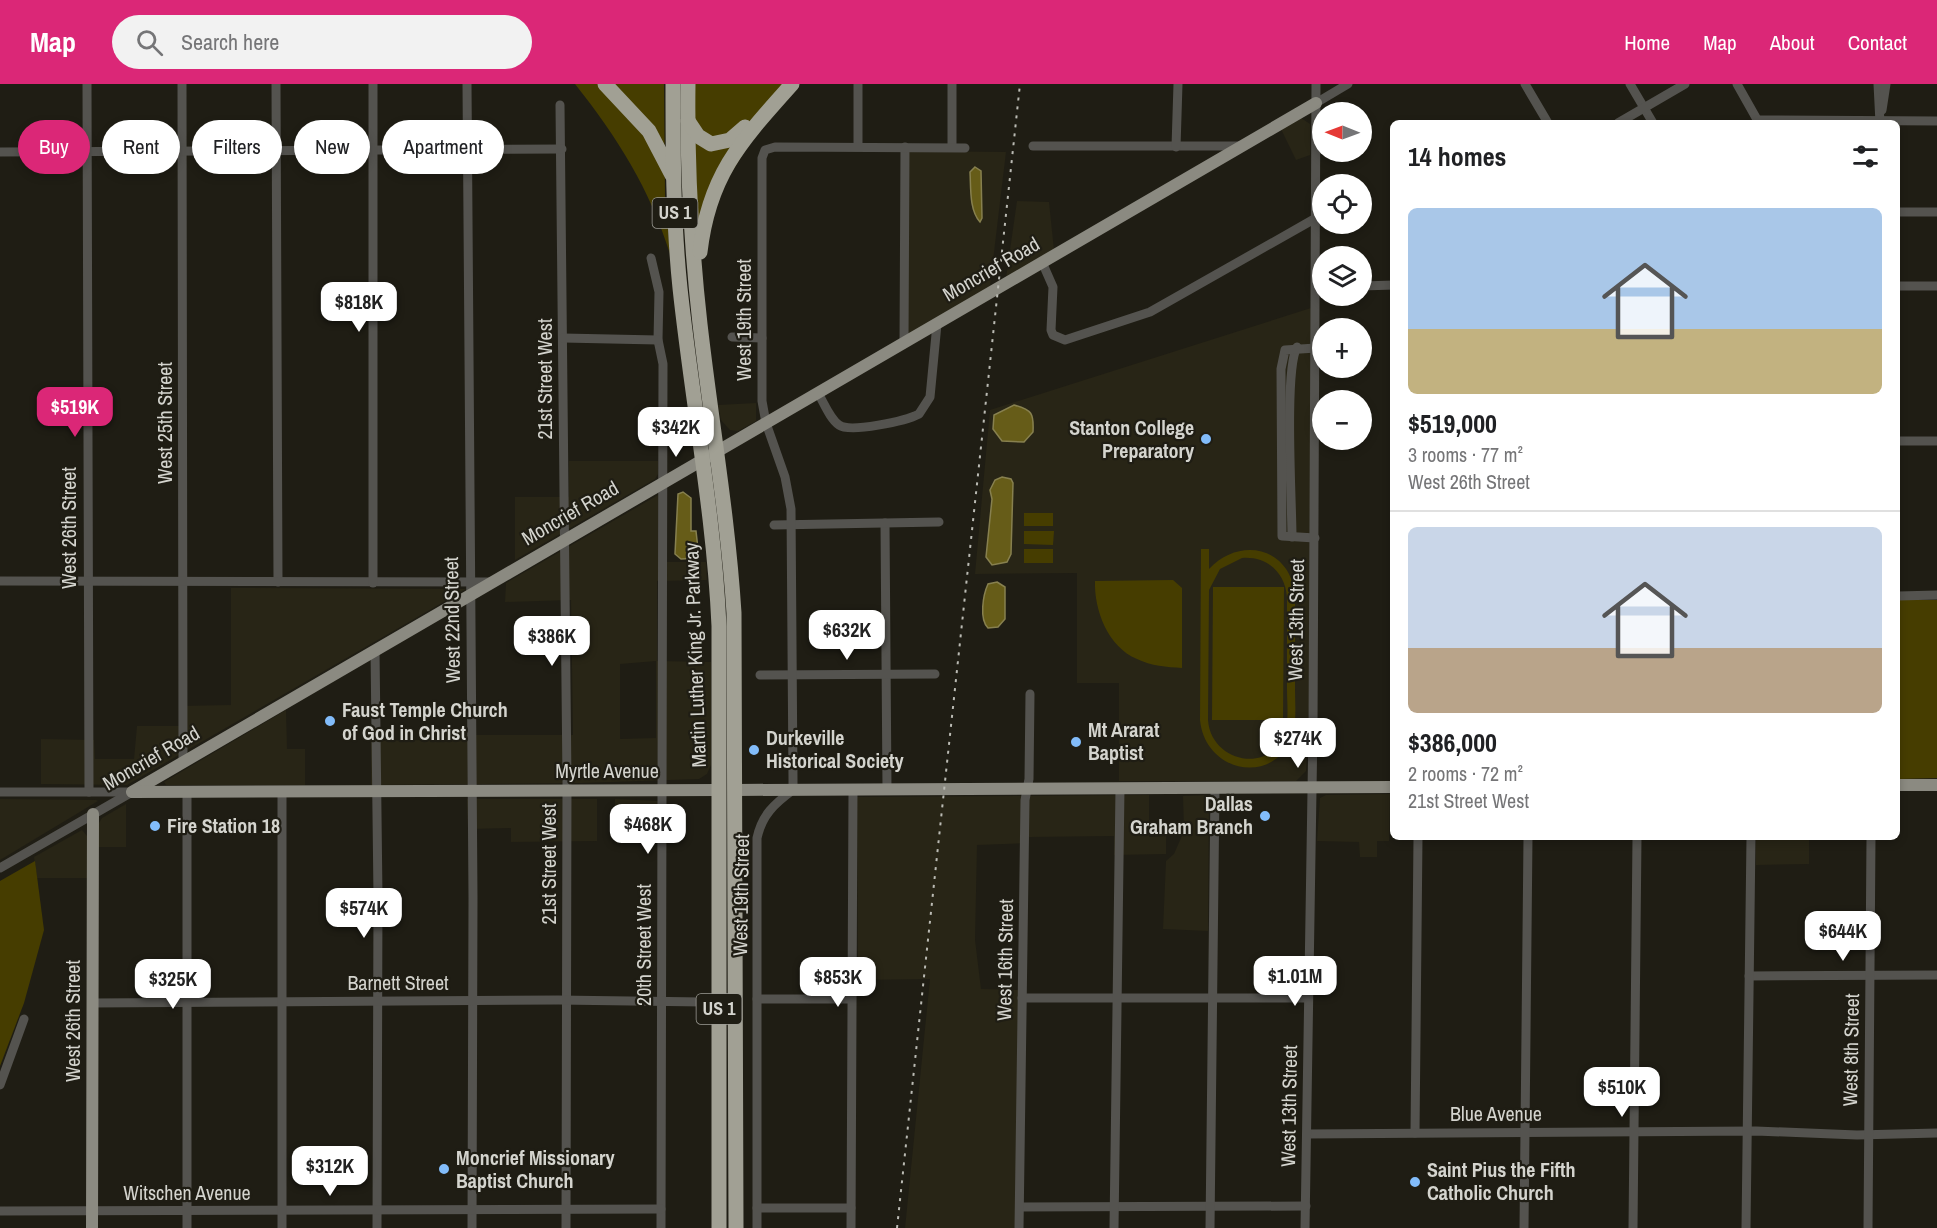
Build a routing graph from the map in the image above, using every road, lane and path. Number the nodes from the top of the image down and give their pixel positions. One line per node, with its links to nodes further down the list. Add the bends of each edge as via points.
1 (87, 84): 27 (street, West 26th Street)
2 (182, 84): 54 (street, West 25th Street)
3 (276, 84): 28 (street)
4 (373, 84): 51 (street)
5 (467, 84): 29 (street, West 22nd Street)
6 (605, 84): 62 (highway, via 649,131)
7 (672, 84): 39 (highway, Martin Luther King Jr. Parkway / US 1)
8 (688, 84): 36 (highway, Martin Luther King Jr. Parkway / US 1)
9 (783, 84): 36 (highway, via 730,140 711,144 704,141)
10 (792, 84): 48 (highway)
11 (858, 84): 41 (street)
12 (952, 84): 45 (street)
13 (1178, 84): 46 (street)
14 (1316, 84): 22 (street, West 13th Street)
15 (1348, 84): 23 (street, Moncrief Road)
16 (1525, 84): 30 (street)
17 (1630, 84): 26 (street)
18 (1685, 84): 26 (street)
19 (1737, 84): 33 (street)
20 (1878, 84): 34 (street)
21 (1886, 84): 35 (street)
22 (1316, 102)
23 (1318, 102)
24 (560, 105): 47 (street, 21st Street West)
25 (1312, 105): 43 (main road, Moncrief Road)
26 (1644, 108): 31 (street); 32 (street)
27 (87, 120)
28 (276, 120)
29 (467, 120)
30 (1546, 120)
31 (1623, 120)
32 (1651, 120)
33 (1758, 120)
34 (1880, 120)
35 (1880, 120)
36 (688, 121): 40 (highway, Martin Luther King Jr. Parkway / US 1)
37 (1937, 121): 38 (street)
38 (1900, 122)
39 (673, 127): 40 (highway); 62 (highway, Martin Luther King Jr. Parkway / US 1)
40 (688, 144): 48 (highway, via 712,152); 72 (highway, Martin Luther King Jr. Parkway / US 1)
41 (858, 146): 44 (street); 76 (street, West 19th Street, via 765,150)
42 (1033, 146): 46 (street)
43 (1241, 146): 46 (street); 67 (main road, Moncrief Road)
44 (905, 147): 45 (street); 78 (street)
45 (952, 147): 49 (street)
46 (1176, 147)
47 (562, 148): 50 (street); 75 (street, 21st Street West)
48 (737, 148): 72 (highway, via 706,213 699,266)
49 (964, 148)
50 (504, 149)
51 (372, 150): 52 (street); 56 (street); 98 (street)
52 (382, 150)
53 (90, 151): 54 (street)
54 (183, 151): 55 (street); 96 (street, West 25th Street)
55 (192, 151)
56 (282, 151)
57 (0, 152): 58 (street)
58 (18, 152)
59 (87, 174): 95 (street, West 26th Street)
60 (276, 174): 97 (street)
61 (467, 174): 99 (street, West 22nd Street)
62 (674, 179): 86 (highway, Martin Luther King Jr. Parkway / US 1, via 680,287)
63 (1900, 212): 64 (street)
64 (1937, 212)
65 (1312, 220): 67 (street, via 1150,312 1065,340 1051,330 1053,287)
66 (651, 258): 77 (street, 20th Street West, via 659,300)
67 (1042, 262): 73 (main road, Moncrief Road)
68 (1390, 285): 69 (street)
69 (1372, 286)
70 (1900, 286): 71 (street)
71 (1937, 286)
72 (699, 321): 85 (highway, Martin Luther King Jr. Parkway / US 1)
73 (937, 324): 78 (main road, Moncrief Road); 81 (street, via 930,397 918,414 844,428)
74 (732, 337): 76 (street)
75 (563, 338): 77 (street); 93 (street, 21st Street West)
76 (762, 338): 82 (street, West 19th Street)
77 (658, 340): 87 (street, 20th Street West, via 663,364)
78 (904, 343): 81 (main road, Moncrief Road)
79 (1312, 348): 92 (street, via 1285,350 1281,369 1282,536)
80 (1316, 378): 92 (street, West 13th Street)
81 (818, 393): 82 (main road, Moncrief Road)
82 (766, 423): 85 (main road, Moncrief Road); 90 (street, West 19th Street, via 785,477)
83 (1900, 441): 84 (street)
84 (1937, 441)
85 (717, 452): 86 (main road, Moncrief Road); 120 (highway, Martin Luther King Jr. Parkway / US 1, via 733,593)
86 (703, 460): 87 (main road, Moncrief Road); 119 (highway, Martin Luther King Jr. Parkway / US 1, via 718,596)
87 (664, 482): 93 (main road, Moncrief Road); 118 (street, 20th Street West)
88 (939, 522): 89 (street)
89 (885, 523): 90 (street); 104 (street)
90 (792, 524): 91 (street); 103 (street, West 19th Street)
91 (774, 525)
92 (1315, 538): 115 (street, West 13th Street)
93 (565, 539): 99 (main road, Moncrief Road, via 490,582); 123 (street, 21st Street West)
94 (0, 581): 95 (street)
95 (88, 581): 96 (street); 125 (street, West 26th Street)
96 (184, 582): 97 (street); 108 (street, West 25th Street)
97 (278, 582): 98 (street)
98 (373, 583): 99 (street)
99 (469, 589): 102 (main road, Moncrief Road); 122 (street, West 22nd Street)
100 (1937, 595): 101 (street)
101 (1900, 596)
102 (375, 650): 108 (main road, Moncrief Road); 129 (street)
103 (793, 674): 104 (street); 106 (street); 121 (street, West 19th Street)
104 (886, 674): 105 (street); 117 (street)
105 (935, 674)
106 (760, 675)
107 (1030, 694): 113 (street, West 16th Street)
108 (183, 762): 126 (main road, Moncrief Road)
109 (1900, 785): 110 (main road)
110 (1937, 785)
111 (1215, 787): 114 (main road, Myrtle Avenue); 115 (main road, Myrtle Avenue); 140 (street)
112 (1390, 787): 115 (main road, Myrtle Avenue)
113 (1028, 788): 114 (main road, Myrtle Avenue); 117 (main road, Myrtle Avenue); 141 (street, West 16th Street)
114 (1120, 788): 142 (street)
115 (1311, 788): 143 (street, West 13th Street)
116 (853, 789): 117 (main road, Myrtle Avenue); 121 (main road, Myrtle Avenue); 145 (street)
117 (887, 789)
118 (662, 790): 119 (main road, Myrtle Avenue); 123 (main road, Myrtle Avenue); 150 (street, 20th Street West)
119 (720, 790): 120 (street, Myrtle Avenue); 184 (highway, Martin Luther King Jr. Parkway / US 1)
120 (736, 790): 121 (main road, Myrtle Avenue); 185 (highway, Martin Luther King Jr. Parkway / US 1)
121 (793, 790): 144 (street, West 19th Street, via 769,809 757,838)
122 (471, 791): 123 (main road, Myrtle Avenue); 129 (main road, Myrtle Avenue); 149 (street, West 22nd Street)
123 (567, 791): 146 (street, 21st Street West)
124 (0, 792): 125 (street, Myrtle Avenue)
125 (89, 792): 126 (street, Myrtle Avenue)
126 (132, 792): 127 (main road, Myrtle Avenue); 130 (street, Moncrief Road)
127 (187, 792): 128 (main road, Myrtle Avenue); 152 (street)
128 (282, 792): 129 (main road, Myrtle Avenue); 147 (street)
129 (377, 792): 148 (street)
130 (93, 814): 136 (street, Moncrief Road); 153 (main road, West 26th Street)
131 (1418, 840): 159 (street)
132 (1528, 840): 156 (street)
133 (1637, 840): 157 (street)
134 (1751, 840): 139 (street)
135 (1871, 840): 137 (street, West 8th Street)
136 (0, 868)
137 (1869, 975): 138 (street); 139 (street); 162 (street, West 8th Street)
138 (1937, 975)
139 (1749, 976): 158 (street)
140 (1212, 997): 142 (street); 143 (street); 164 (street)
141 (1022, 998): 142 (street); 168 (street, West 16th Street)
142 (1118, 998): 163 (street)
143 (1308, 998): 161 (street, West 13th Street)
144 (758, 999): 145 (street); 166 (street, West 19th Street)
145 (851, 999): 167 (street)
146 (567, 1000): 149 (street, Barnett Street); 150 (street, Barnett Street); 170 (street, 21st Street West)
147 (282, 1001): 148 (street, Barnett Street); 152 (street, Barnett Street); 172 (street)
148 (378, 1001): 149 (street, Barnett Street); 173 (street)
149 (472, 1001): 169 (street, West 22nd Street)
150 (662, 1001): 151 (street, Barnett Street); 171 (street, 20th Street West)
151 (704, 1002)
152 (187, 1003): 153 (street, Barnett Street); 175 (street)
153 (92, 1004): 174 (main road, West 26th Street)
154 (24, 1019): 155 (street)
155 (0, 1085)
156 (1526, 1132): 157 (street, Blue Avenue); 159 (street, Blue Avenue); 192 (street)
157 (1633, 1132): 158 (street, Blue Avenue); 193 (street)
158 (1747, 1132): 162 (street, Blue Avenue); 194 (street)
159 (1415, 1133): 161 (street, Blue Avenue)
160 (1937, 1133): 162 (street, Blue Avenue)
161 (1307, 1134): 165 (street, West 13th Street)
162 (1868, 1135): 195 (street, West 8th Street)
163 (1115, 1206): 164 (street); 168 (street); 189 (street)
164 (1210, 1206): 165 (street); 190 (street)
165 (1306, 1206): 191 (street, West 13th Street)
166 (757, 1208): 167 (street); 186 (street, West 19th Street)
167 (851, 1208): 187 (street)
168 (1020, 1208): 188 (street, West 16th Street)
169 (472, 1209): 170 (street, Witschen Avenue); 173 (street, Witschen Avenue); 181 (street, West 22nd Street)
170 (566, 1209): 171 (street, Witschen Avenue); 182 (street, 21st Street West)
171 (661, 1209): 183 (street, 20th Street West)
172 (282, 1210): 173 (street, Witschen Avenue); 175 (street, Witschen Avenue); 179 (street)
173 (377, 1210): 180 (street)
174 (92, 1211): 175 (street, Witschen Avenue); 176 (street, Witschen Avenue); 177 (main road, West 26th Street)
175 (187, 1211): 178 (street)
176 (0, 1212)
177 (92, 1228)
178 (187, 1228)
179 (282, 1228)
180 (377, 1228)
181 (472, 1228)
182 (566, 1228)
183 (661, 1228)
184 (719, 1228)
185 (736, 1228)
186 (757, 1228)
187 (851, 1228)
188 (1019, 1228)
189 (1114, 1228)
190 (1210, 1228)
191 (1305, 1228)
192 (1524, 1228)
193 (1633, 1228)
194 (1746, 1228)
195 (1868, 1228)

